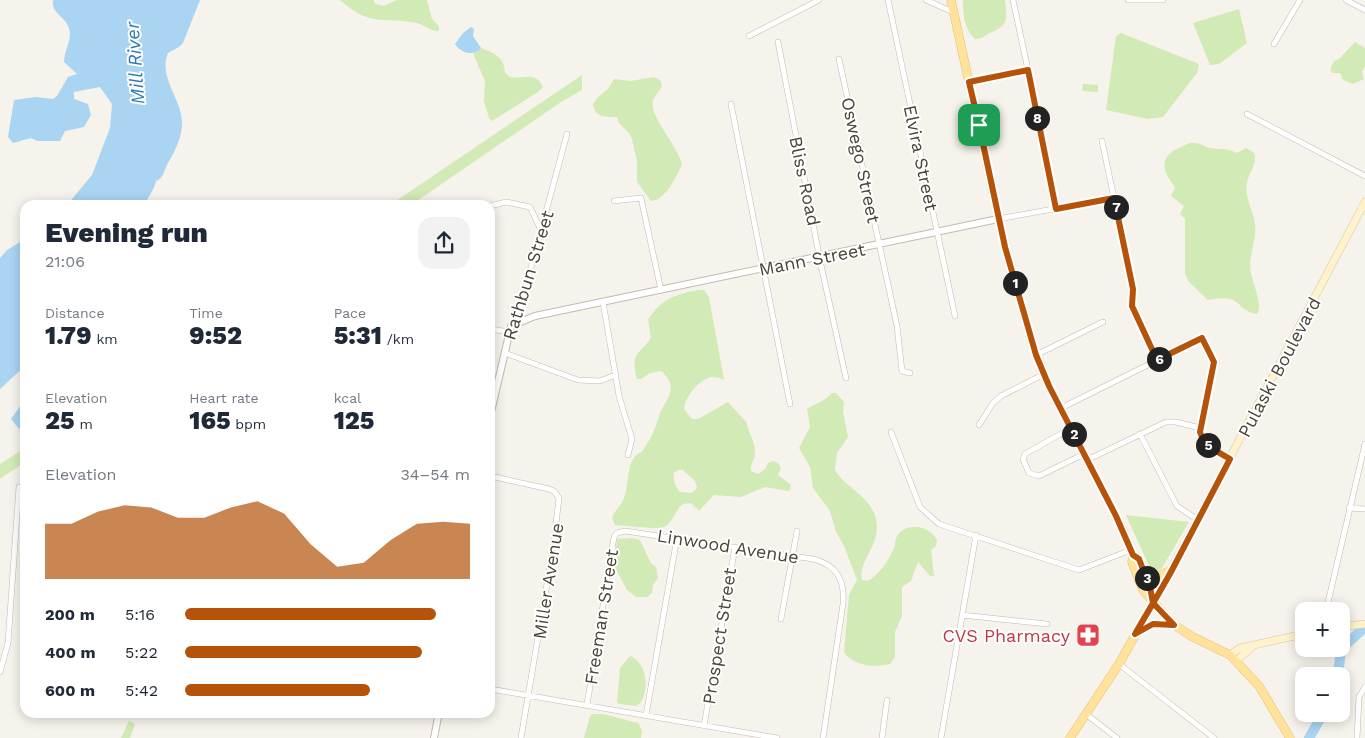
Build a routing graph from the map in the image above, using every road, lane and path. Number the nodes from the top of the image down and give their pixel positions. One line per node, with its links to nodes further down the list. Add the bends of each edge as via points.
1 (819, 0): 12 (street)
2 (888, 0): 30 (street, Elvira Street)
3 (926, 0): 11 (street)
4 (950, 0): 11 (main road)
5 (1014, 0): 16 (street)
6 (1128, 0): 7 (street)
7 (1163, 0)
8 (1300, 0): 14 (street)
9 (1346, 0): 10 (street)
10 (1365, 10)
11 (953, 12): 17 (main road)
12 (749, 36)
13 (778, 42): 32 (street, Bliss Road)
14 (1274, 44)
15 (839, 58): 31 (street, Oswego Street)
16 (1028, 70): 17 (street); 27 (street)
17 (969, 82): 28 (main road)
18 (731, 104): 33 (street)
19 (1247, 114): 22 (street)
20 (567, 134): 29 (street, Rathbun Street)
21 (1102, 140): 23 (street)
22 (1365, 176)
23 (1114, 198): 27 (street, Mann Street); 42 (street, via 1133,289 1131,303)
24 (614, 201): 34 (street, via 641,198)
25 (1365, 202): 58 (main road, Pulaski Boulevard)
26 (495, 205): 29 (street, via 506,202 530,207)
27 (1056, 209): 28 (street, Mann Street)
28 (998, 219): 30 (street, Mann Street); 41 (main road)
29 (541, 230): 39 (street, Rathbun Street, via 520,308)
30 (937, 234): 31 (street, Mann Street); 36 (street, Elvira Street)
31 (878, 245): 32 (street, Mann Street); 43 (street, Oswego Street, via 897,326 902,371)
32 (820, 257): 33 (street, Mann Street); 46 (street, Bliss Road)
33 (762, 269): 34 (street, Mann Street); 48 (street)
34 (661, 290): 35 (street, Mann Street)
35 (602, 302): 39 (street, Mann Street, via 536,316); 45 (street)
36 (955, 316)
37 (1102, 322): 41 (street)
38 (495, 329): 39 (street)
39 (510, 329): 40 (street, Rathbun Street)
40 (505, 353): 45 (street, via 578,380 600,380); 47 (street, Rathbun Street)
41 (1036, 355): 44 (main road)
42 (1157, 360): 49 (street); 52 (street, via 1202,338 1214,362)
43 (910, 373)
44 (1044, 374): 49 (main road); 50 (street, via 1001,396)
45 (615, 375): 56 (street, via 632,439)
46 (846, 378)
47 (495, 395)
48 (790, 404)
49 (1060, 408): 51 (main road)
50 (980, 425)
51 (1071, 428): 57 (main road); 57 (street, via 1025,454 1023,460 1029,473 1038,476)
52 (1200, 428): 54 (street, via 1171,422); 58 (street, via 1204,441)
53 (892, 432): 66 (street, via 924,513 939,524)
54 (1140, 434): 57 (street); 63 (street, via 1177,506)
55 (1365, 444): 61 (street)
56 (628, 455)
57 (1086, 457): 69 (main road)
58 (1230, 459): 63 (main road, Pulaski Boulevard)
59 (495, 477): 88 (street, Miller Avenue, via 549,489 558,498 557,523)
60 (19, 487): 85 (street, via 8,643)
61 (1349, 508): 62 (street); 73 (street)
62 (1365, 509)
63 (1198, 520): 72 (main road, Pulaski Boulevard)
64 (797, 531): 70 (street)
65 (620, 532): 67 (street, Linwood Avenue); 90 (street, Freeman Street, via 613,540)
66 (976, 535): 69 (street, via 1079,570); 75 (street)
67 (677, 538): 68 (street, Linwood Avenue); 91 (street)
68 (735, 547): 70 (street, Linwood Avenue); 94 (street, Prospect Street)
69 (1132, 552): 71 (main road); 74 (main road, via 1132,562 1142,590)
70 (792, 556): 76 (street); 98 (street, Linwood Avenue, via 820,561 834,568 842,582 843,604)
71 (1144, 570): 72 (main road, via 1158,576); 74 (main road)
72 (1172, 570): 74 (main road, Pulaski Boulevard)
73 (1328, 602)
74 (1153, 603): 78 (main road); 79 (main road, Pulaski Boulevard)
75 (962, 615): 77 (street); 100 (street)
76 (781, 619)
77 (1047, 624)
78 (1174, 625): 79 (main road, via 1153,624); 82 (main road)
79 (1135, 634): 84 (main road, Pulaski Boulevard)
80 (1295, 636): 81 (main road)
81 (1256, 644): 82 (main road, via 1240,648); 83 (main road)
82 (1230, 655): 83 (main road)
83 (1236, 661): 104 (main road, via 1259,686)
84 (1119, 664): 92 (main road, Pulaski Boulevard); 103 (street)
85 (0, 672)
86 (1365, 687): 105 (street, via 1359,697)
87 (495, 690): 88 (street)
88 (528, 696): 90 (street); 96 (street, Miller Avenue)
89 (887, 700): 99 (street)
90 (587, 704): 91 (street)
91 (646, 715): 94 (street)
92 (1087, 715): 101 (main road, Pulaski Boulevard); 102 (street)
93 (438, 718): 95 (street)
94 (704, 726): 97 (street)
95 (434, 738)
96 (521, 738)
97 (777, 738)
98 (823, 738)
99 (882, 738)
100 (941, 738)
101 (1070, 738)
102 (1117, 738)
103 (1214, 738)
104 (1290, 738)
105 (1357, 738)

